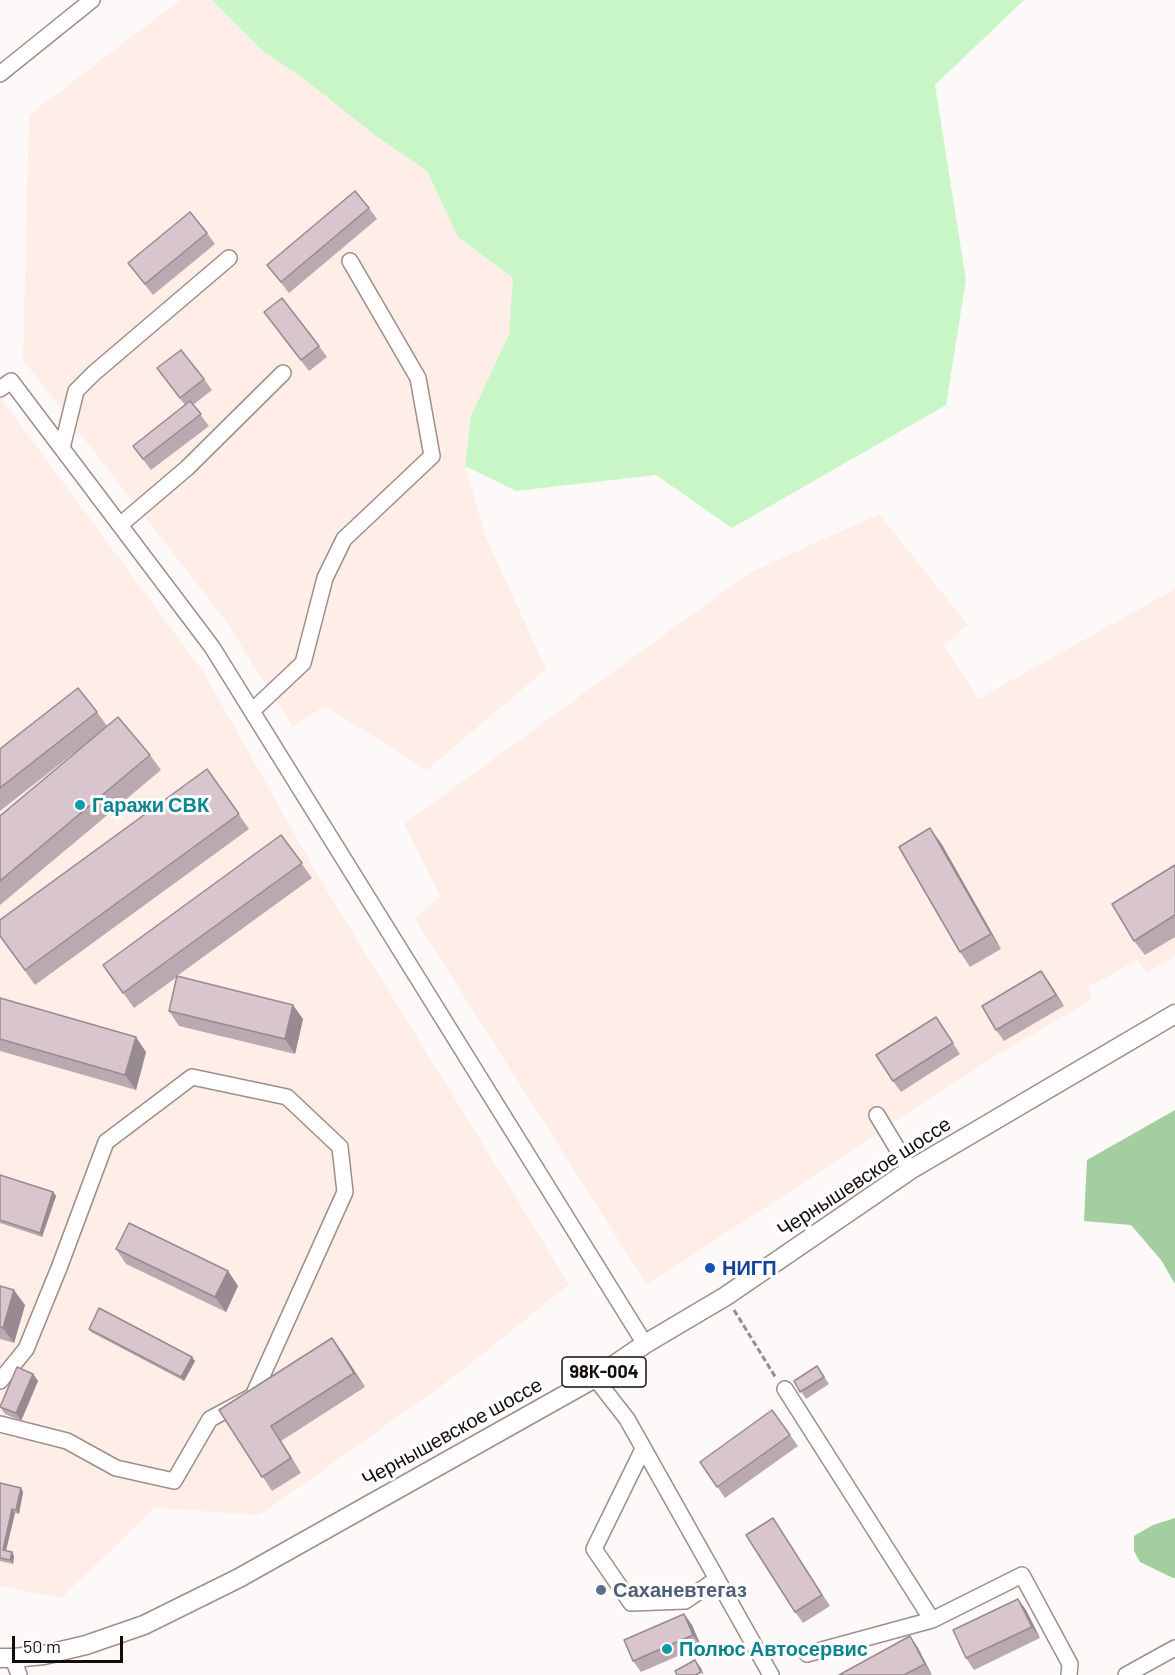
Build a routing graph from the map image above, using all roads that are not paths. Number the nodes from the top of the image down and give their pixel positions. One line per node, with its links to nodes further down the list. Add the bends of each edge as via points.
1 (92, 0): 2 (street)
2 (0, 74)
3 (229, 258): 7 (street, via 76,391)
4 (350, 261): 9 (street, via 418,378 432,456 344,539 325,578 303,663)
5 (283, 373): 8 (street, via 188,468)
6 (0, 388): 7 (street, via 11,381)
7 (62, 448): 8 (street)
8 (120, 525): 9 (street, via 212,647)
9 (252, 711): 13 (street)
10 (1175, 1014): 12 (main road, Чернышевское шоссе / 98К-004)
11 (877, 1115): 12 (street)
12 (910, 1170): 13 (main road, Чернышевское шоссе / 98К-004, via 726,1296)
13 (645, 1344): 14 (main road, Чернышевское шоссе / 98К-004)
14 (595, 1378): 18 (street, via 627,1419); 23 (main road, Чернышевское шоссе / 98К-004, via 239,1578 144,1625)
15 (0, 1382): 17 (street, via 26,1349 106,1142 192,1077 287,1097 340,1147 345,1192 253,1396 210,1419 174,1481 116,1468 67,1441)
16 (785, 1389): 20 (street)
17 (0, 1424)
18 (643, 1449): 19 (street); 19 (street, via 594,1549 631,1603 685,1601)
19 (717, 1579): 24 (street)
20 (932, 1620): 22 (street); 25 (street, via 1022,1575 1070,1664)
21 (1175, 1648): 26 (street)
22 (807, 1654)
23 (10, 1664)
24 (771, 1675)
25 (1070, 1675)
26 (1126, 1675)

